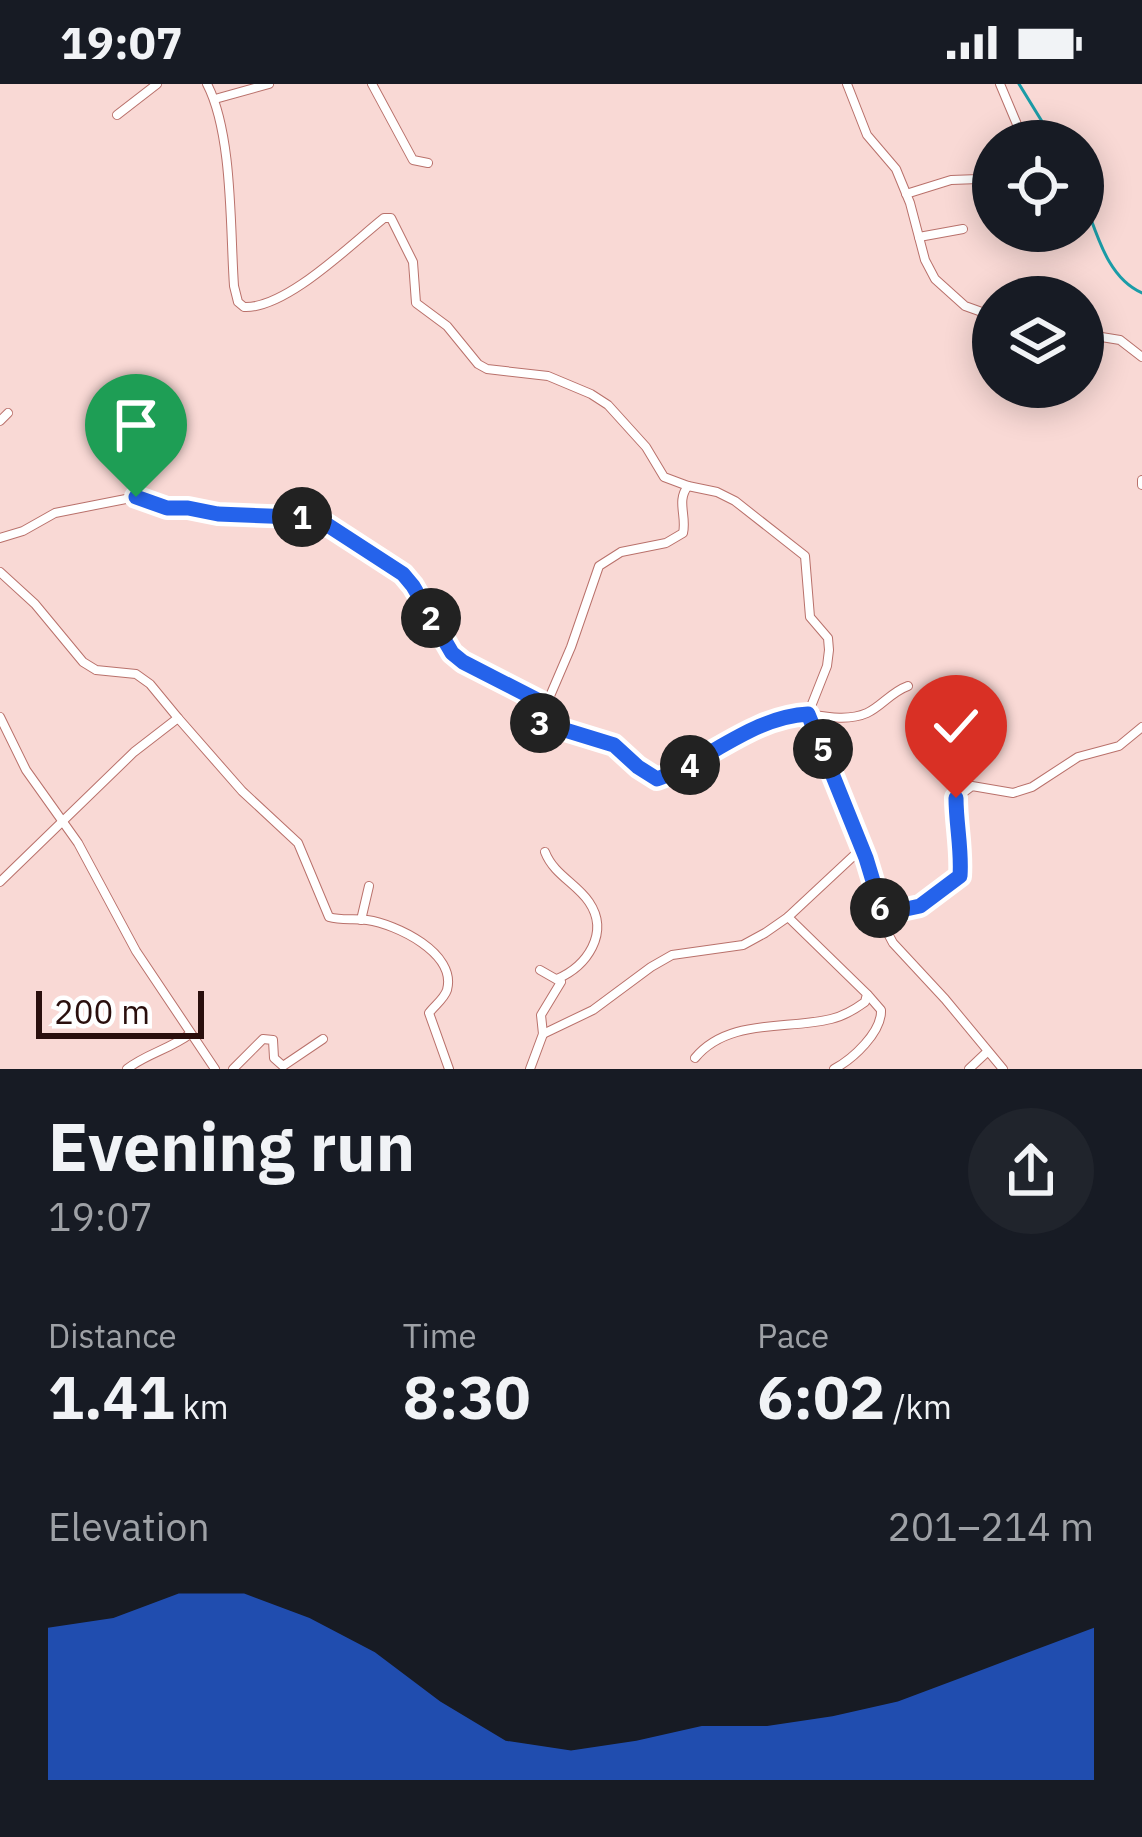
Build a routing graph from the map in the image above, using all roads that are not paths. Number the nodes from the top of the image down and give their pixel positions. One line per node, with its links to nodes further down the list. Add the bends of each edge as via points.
1 (157, 84): 8 (street)
2 (207, 84): 7 (street)
3 (269, 84): 7 (street)
4 (372, 84): 10 (street, via 412,160)
5 (847, 84): 12 (street, via 867,135)
6 (1000, 84): 9 (street)
7 (214, 99): 20 (street, via 233,286 244,308 290,293 391,218 413,262 416,304 478,364 548,376 590,394 634,433 664,476)
8 (117, 115)
9 (1015, 120)
10 (428, 163)
11 (972, 179): 12 (street)
12 (906, 194): 14 (street)
13 (964, 229): 14 (street)
14 (919, 237): 15 (street, via 935,279)
15 (972, 308)
16 (1104, 337): 17 (street)
17 (1142, 358)
18 (8, 413): 19 (street)
19 (0, 421)
20 (688, 486): 24 (street, via 683,533 599,566); 25 (street, via 736,501 805,556 810,616 829,650)
21 (0, 538): 24 (street, via 55,513 136,497 167,508 314,519 403,574 463,662)
22 (0, 572): 27 (street, via 82,662 136,674)
23 (908, 686): 25 (street, via 867,712)
24 (545, 704): 25 (street, via 539,722 614,745 657,779 745,734)
25 (808, 714): 30 (street)
26 (0, 717): 29 (street)
27 (178, 718): 29 (street); 36 (street, via 298,843 329,917)
28 (1142, 728): 34 (street, via 1032,787 962,791 960,876 920,906)
29 (64, 821): 32 (street); 40 (street)
30 (862, 848): 34 (street); 35 (street)
31 (544, 853): 38 (street, via 591,904 597,931 584,962)
32 (0, 882)
33 (369, 886): 36 (street)
34 (883, 914): 43 (street, via 893,943)
35 (788, 917): 39 (street); 41 (street, via 743,945 671,955)
36 (361, 920): 48 (street, via 417,938 444,968 447,989 429,1012)
37 (540, 970): 38 (street)
38 (557, 979): 41 (street, via 541,1015)
39 (866, 994): 44 (street, via 836,1018 756,1026); 50 (street, via 881,1010 881,1025)
40 (190, 1034): 45 (street); 46 (street)
41 (543, 1034): 49 (street)
42 (322, 1039): 47 (street, via 283,1066 273,1040 263,1039)
43 (987, 1052): 51 (street); 52 (street)
44 (695, 1058)
45 (127, 1069)
46 (215, 1069)
47 (233, 1069)
48 (449, 1069)
49 (530, 1069)
50 (834, 1069)
51 (969, 1069)
52 (1003, 1069)

